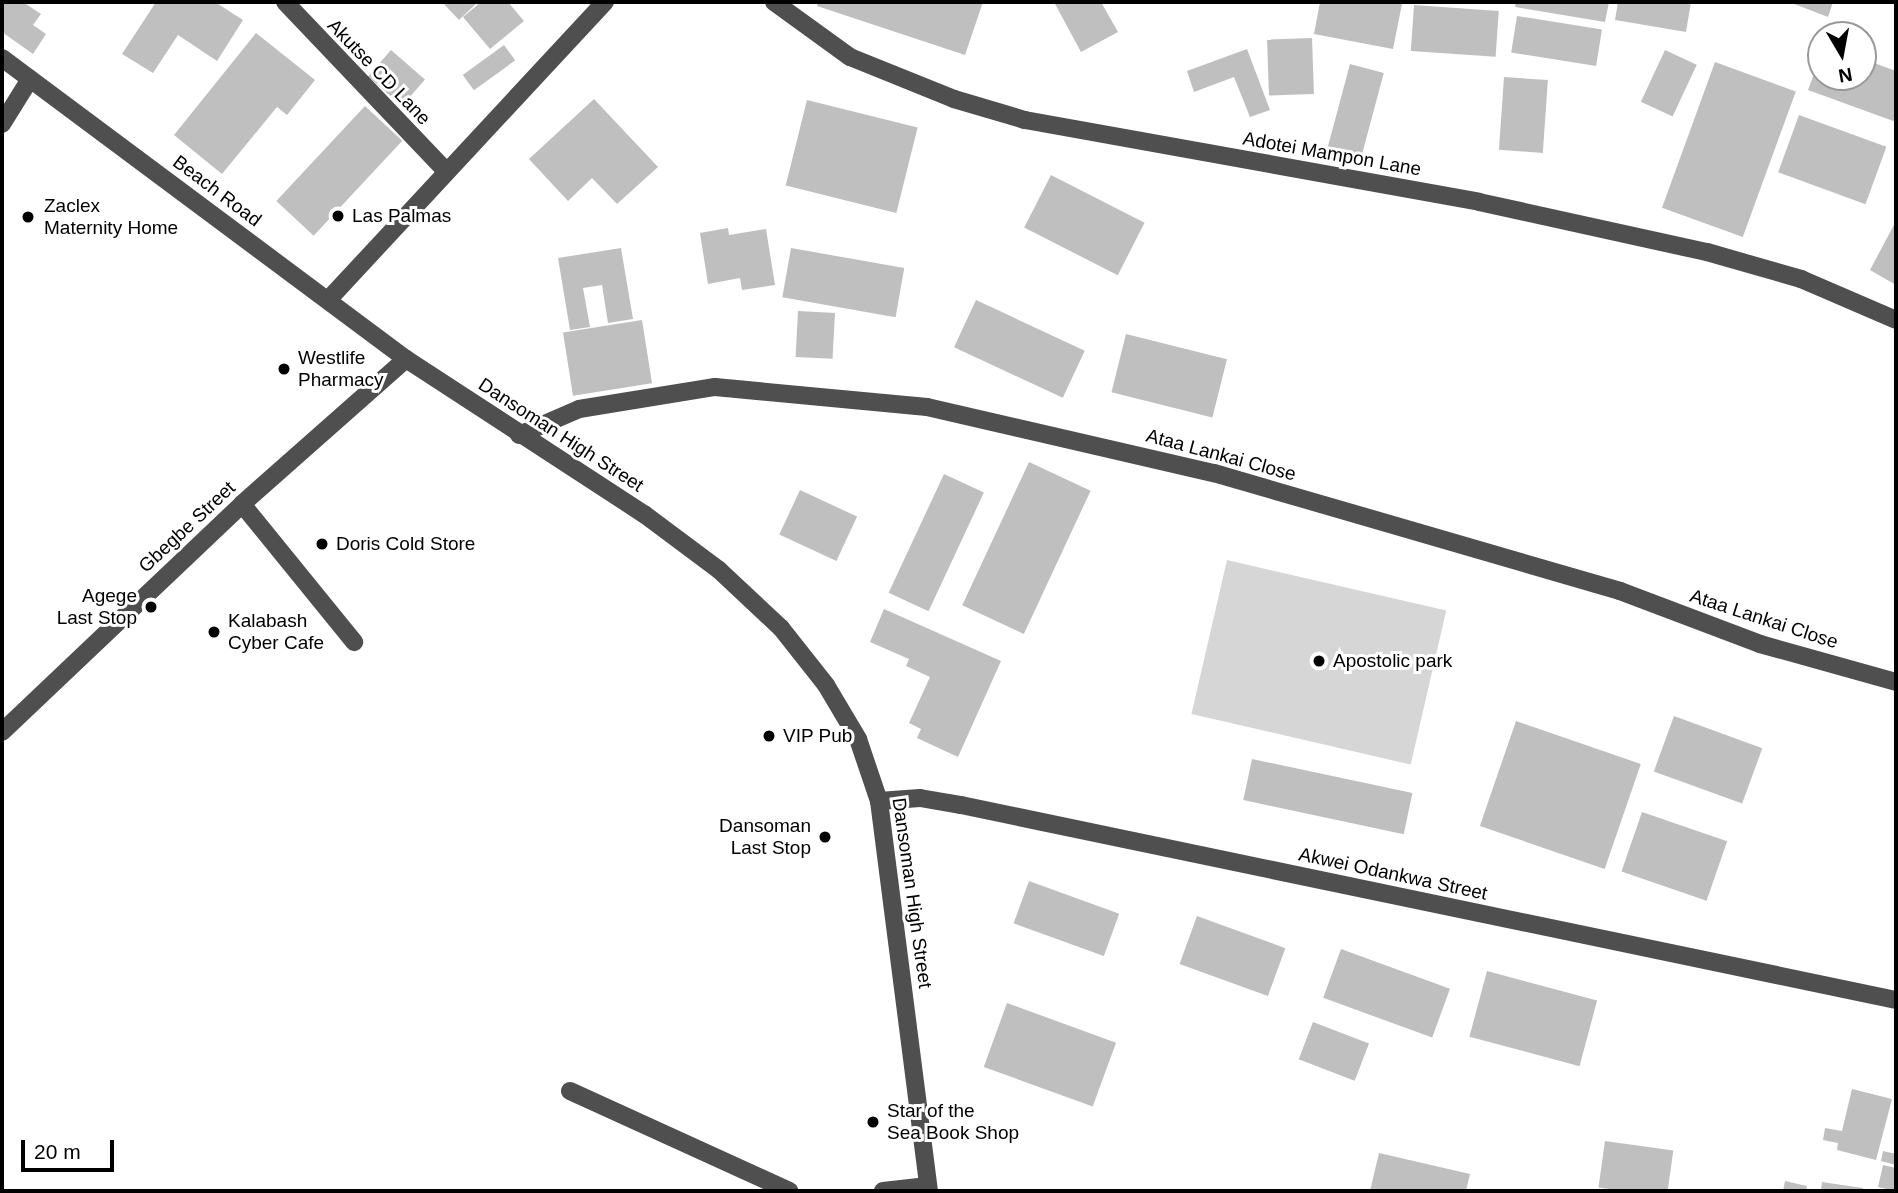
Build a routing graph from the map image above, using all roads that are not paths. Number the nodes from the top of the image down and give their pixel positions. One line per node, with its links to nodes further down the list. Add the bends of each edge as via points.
1 (285, 2): 7 (street, Akutse CD Lane)
2 (605, 2): 7 (street)
3 (774, 2): 9 (street, Adotei Mampon Lane, via 850,57 1013,117 1479,202 1707,252 1801,279)
4 (2, 58): 5 (street, Beach Road)
5 (30, 79): 6 (street); 8 (street, Beach Road)
6 (2, 124)
7 (445, 170): 8 (street)
8 (328, 300): 10 (street, Beach Road)
9 (1896, 320)
10 (406, 359): 11 (street, Dansoman High Street); 12 (street, Gbegbe Street)
11 (519, 435): 14 (street, Ataa Lankai Close, via 579,410 715,387 927,407 1214,473 1620,591 1760,644); 16 (street, Dansoman High Street, via 644,514 719,570 780,628 826,685 858,739)
12 (242, 504): 13 (street); 15 (street, Gbegbe Street)
13 (354, 642)
14 (1896, 682)
15 (2, 732)
16 (880, 801): 17 (street, Akwei Odankwa Street, via 920,798 961,804); 19 (street, Dansoman High Street)
17 (1896, 1000)
18 (570, 1091): 20 (street)
19 (928, 1189): 21 (street)
20 (789, 1191)
21 (883, 1191)

